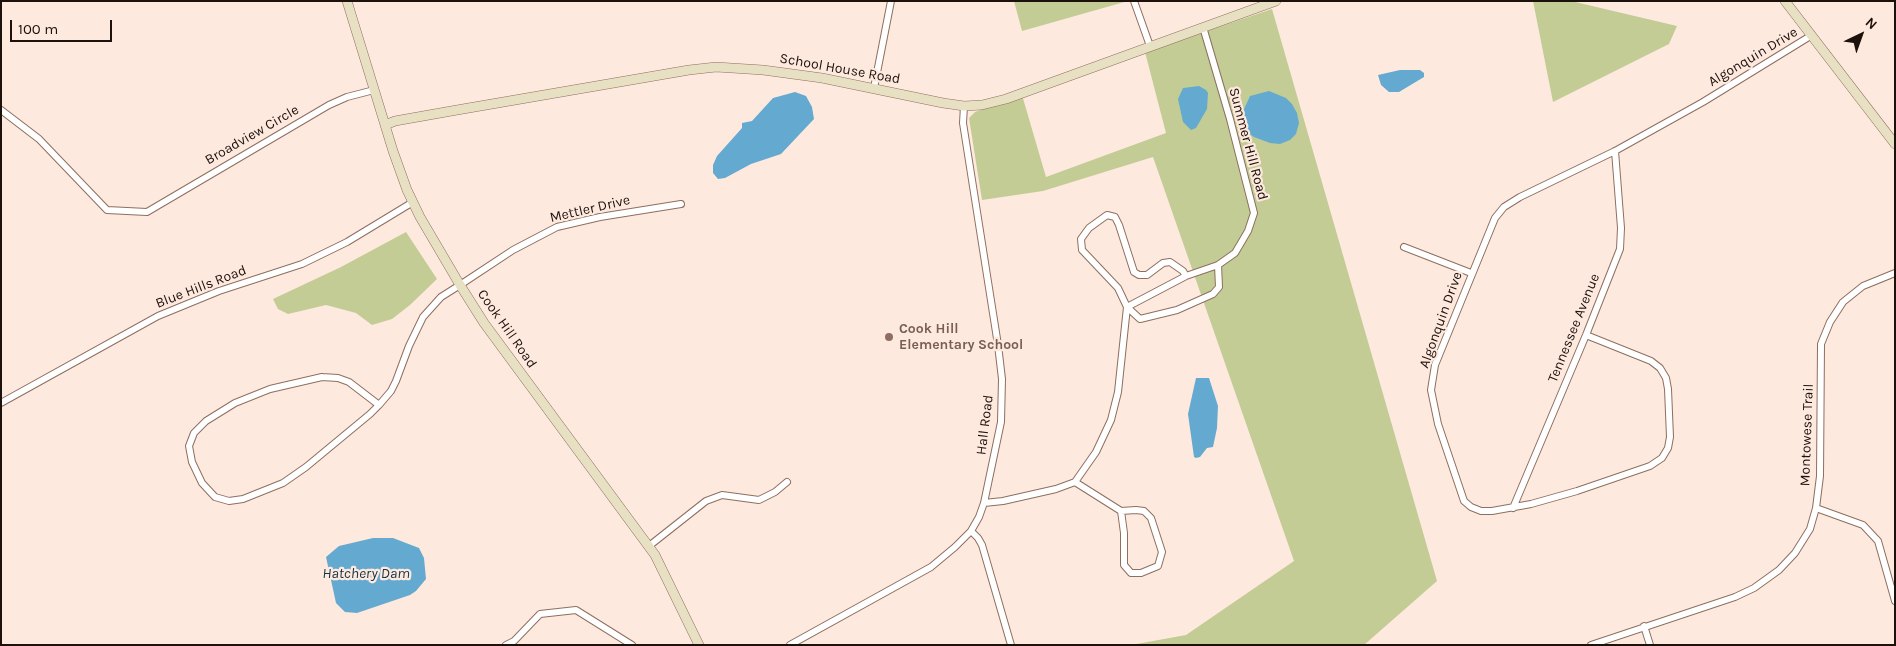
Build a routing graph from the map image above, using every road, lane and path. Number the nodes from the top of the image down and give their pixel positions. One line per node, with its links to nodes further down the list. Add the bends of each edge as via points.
1 (347, 1): 10 (street, Cook Hill Road)
2 (891, 1): 9 (street)
3 (1134, 1): 8 (street)
4 (1276, 1): 6 (street, School House Road)
5 (1785, 1): 7 (street)
6 (1203, 27): 8 (street, School House Road); 19 (street, Summer Hill Road, via 1254,213 1235,253)
7 (1812, 35): 14 (street); 15 (street, Algonquin Drive)
8 (1150, 46): 11 (street, School House Road, via 1006,98)
9 (874, 88): 11 (street, School House Road); 13 (street, School House Road, via 763,70 716,67)
10 (374, 90): 12 (street, Broadview Circle, via 329,104 147,212 108,210 40,139); 13 (street, Cook Hill Road)
11 (964, 106): 30 (street, Hall Road, via 963,123 1002,379 1001,422)
12 (1, 110)
13 (385, 125): 16 (street, Cook Hill Road)
14 (1895, 144)
15 (1615, 151): 20 (street, Algonquin Drive, via 1504,207 1495,218); 25 (street, Tennessee Avenue, via 1620,249)
16 (413, 202): 23 (street, Cook Hill Road); 26 (street, Blue Hills Road, via 347,242 302,264 219,291 158,316)
17 (681, 204): 23 (street, Mettler Drive, via 600,217 557,228 513,250)
18 (1404, 247): 20 (street)
19 (1218, 265): 22 (street, Summer Hill Road); 24 (street, via 1220,287 1213,294 1177,310 1140,319)
20 (1471, 273): 31 (street, Algonquin Drive, via 1435,365 1431,390 1438,424 1464,501 1481,511)
21 (1895, 273): 32 (street, Montowese Trail, via 1863,286 1843,302 1821,344 1820,476)
22 (1186, 276): 24 (street, Summer Hill Road); 24 (street, via 1170,262 1147,275 1134,272 1119,225 1115,217 1107,215 1089,228 1081,239 1082,250 1118,288)
23 (460, 284): 27 (street, Mettler Drive, via 441,297 423,317 396,381); 35 (street, Cook Hill Road, via 497,340)
24 (1127, 307): 29 (street, via 1118,392 1111,420 1096,452)
25 (1586, 334): 31 (street, Tennessee Avenue); 31 (street, Algonquin Drive, via 1651,361 1660,368 1668,390 1668,448 1662,458 1650,466 1577,491)
26 (1, 403)
27 (379, 405): 27 (street, Mettler Drive, via 283,483 243,499 229,501 215,497 202,483 192,462 189,446 194,433 206,421 235,403 270,389 322,377 338,378 350,382)
28 (787, 482): 35 (street, via 759,500 722,495 706,501)
29 (1075, 482): 30 (street); 33 (street)
30 (984, 503): 34 (street, Hall Road)
31 (1513, 508)
32 (1816, 508): 36 (street, via 1863,525 1878,541); 37 (street, Montowese Trail, via 1810,529 1795,553 1779,570 1754,588)
33 (1120, 511): 33 (street, via 1124,566 1131,573 1141,573 1158,566 1162,552 1151,518 1144,511)
34 (970, 531): 41 (street, Hall Road, via 931,567); 42 (street, via 982,545)
35 (649, 546): 40 (street, Cook Hill Road)
36 (1895, 601)
37 (1644, 626): 43 (street, Montowese Trail); 44 (street)
38 (506, 645): 39 (street, via 540,614 576,610)
39 (632, 645)
40 (699, 645)
41 (790, 645)
42 (1012, 645)
43 (1591, 645)
44 (1650, 645)

